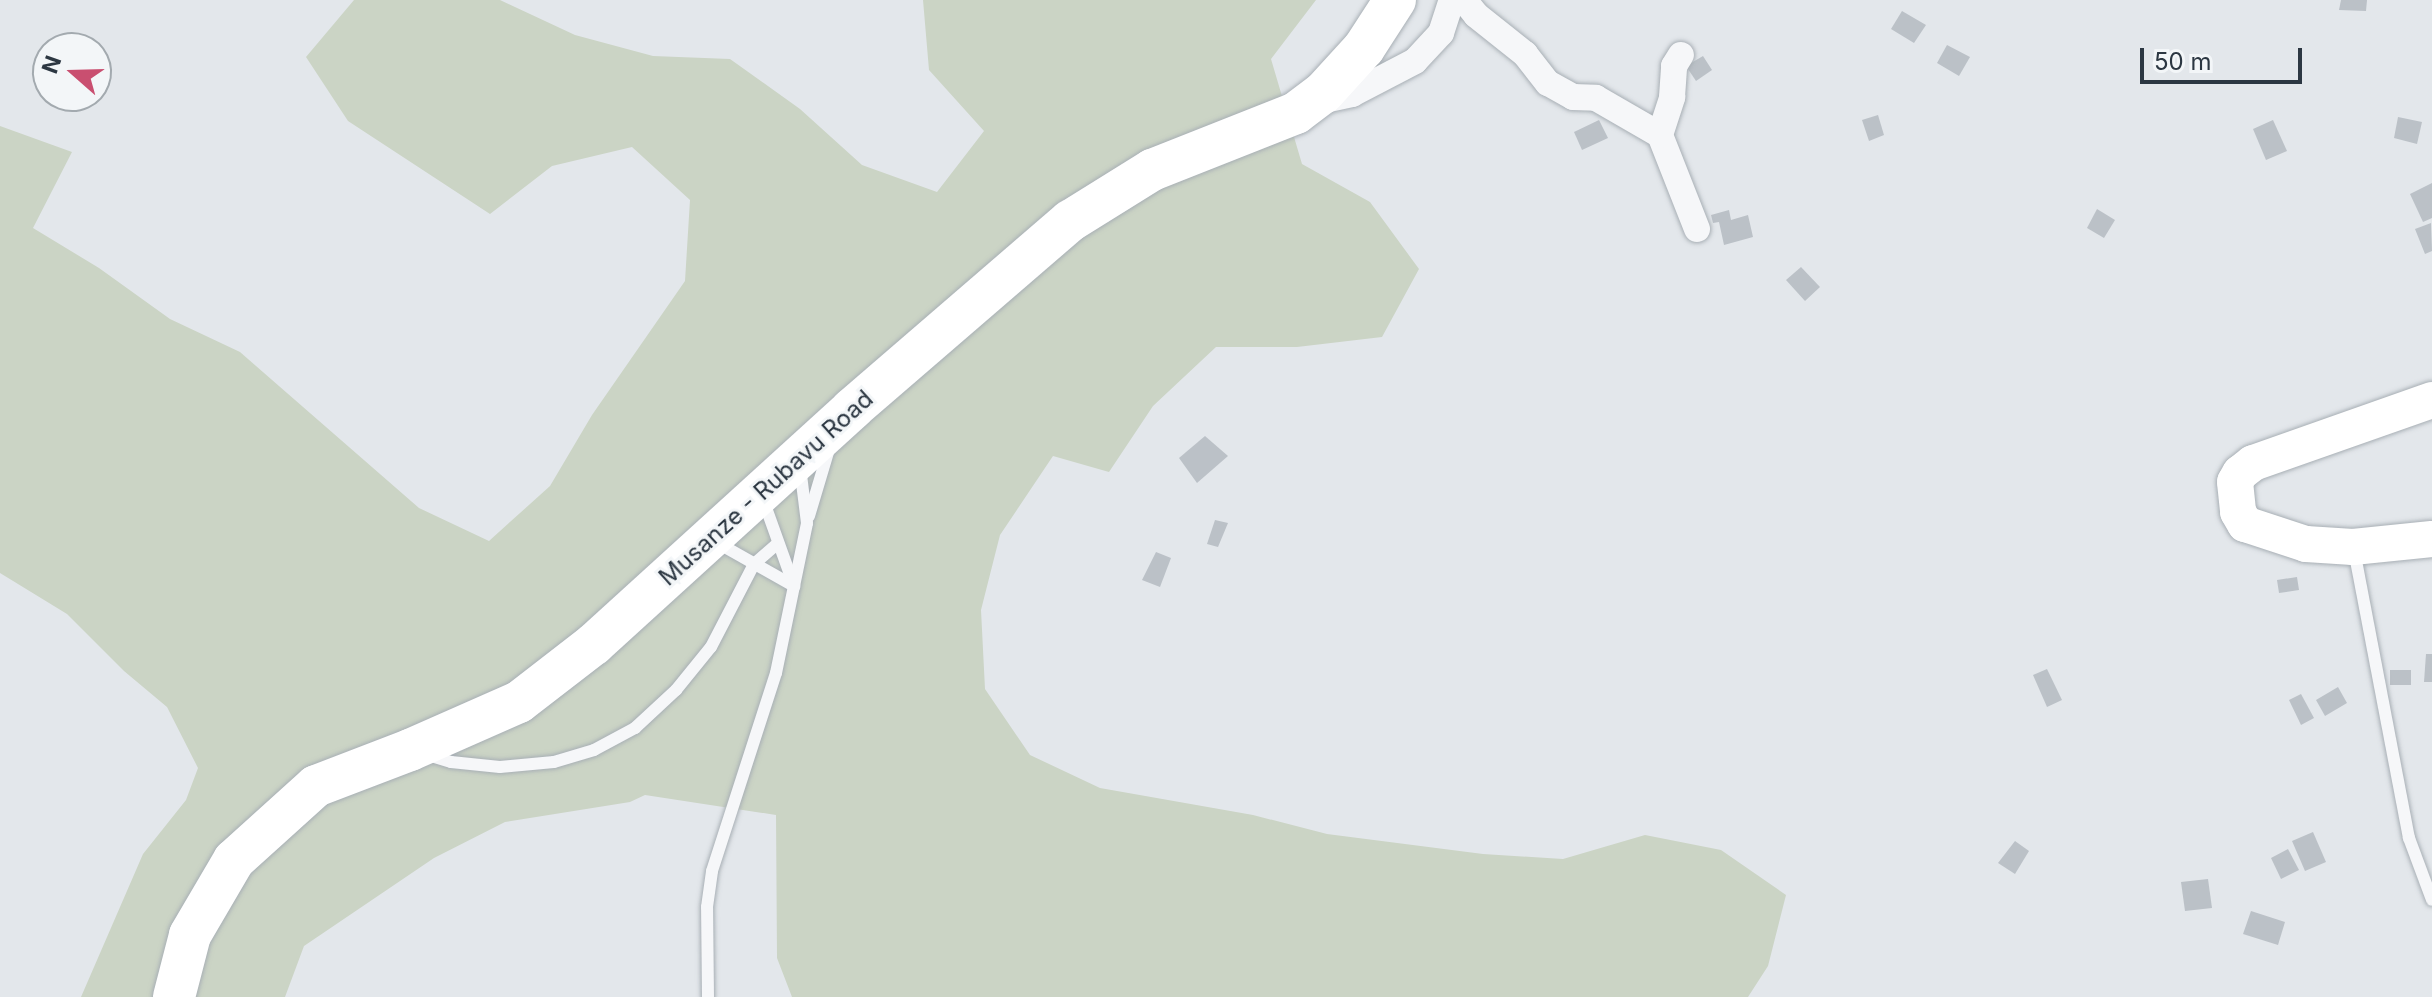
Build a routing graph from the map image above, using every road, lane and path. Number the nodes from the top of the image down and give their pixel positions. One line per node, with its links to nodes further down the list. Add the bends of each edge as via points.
1 (1395, 0): 5 (highway, Musanze - Rubavu Road, via 1364,48)
2 (1452, 0): 5 (street, via 1441,33 1415,61 1352,94)
3 (1464, 0): 6 (street, via 1525,54 1548,83 1573,97 1596,98)
4 (1681, 55): 6 (street)
5 (1308, 104): 9 (highway, Musanze - Rubavu Road, via 1152,170 1070,221)
6 (1660, 135): 7 (street)
7 (1697, 229)
8 (2432, 400): 16 (main road, via 2253,463 2237,477 2238,512 2245,524 2306,544)
9 (852, 409): 10 (highway, Musanze - Rubavu Road); 12 (lane, via 828,452)
10 (799, 457): 11 (highway, Musanze - Rubavu Road); 12 (lane)
11 (761, 493): 13 (highway, Musanze - Rubavu Road); 15 (lane)
12 (807, 523): 18 (lane)
13 (711, 539): 17 (lane); 19 (highway, Musanze - Rubavu Road, via 594,644 519,702)
14 (2432, 539): 16 (main road)
15 (778, 543): 17 (lane); 18 (lane)
16 (2353, 547): 20 (lane, via 2409,838)
17 (754, 564): 18 (lane); 19 (lane, via 711,647 635,728 594,750 554,762 500,767 451,762)
18 (794, 586): 22 (lane, via 776,673 712,871)
19 (410, 750): 21 (highway, Musanze - Rubavu Road, via 316,786 234,860 190,935)
20 (2432, 900)
21 (174, 997)
22 (708, 997)

